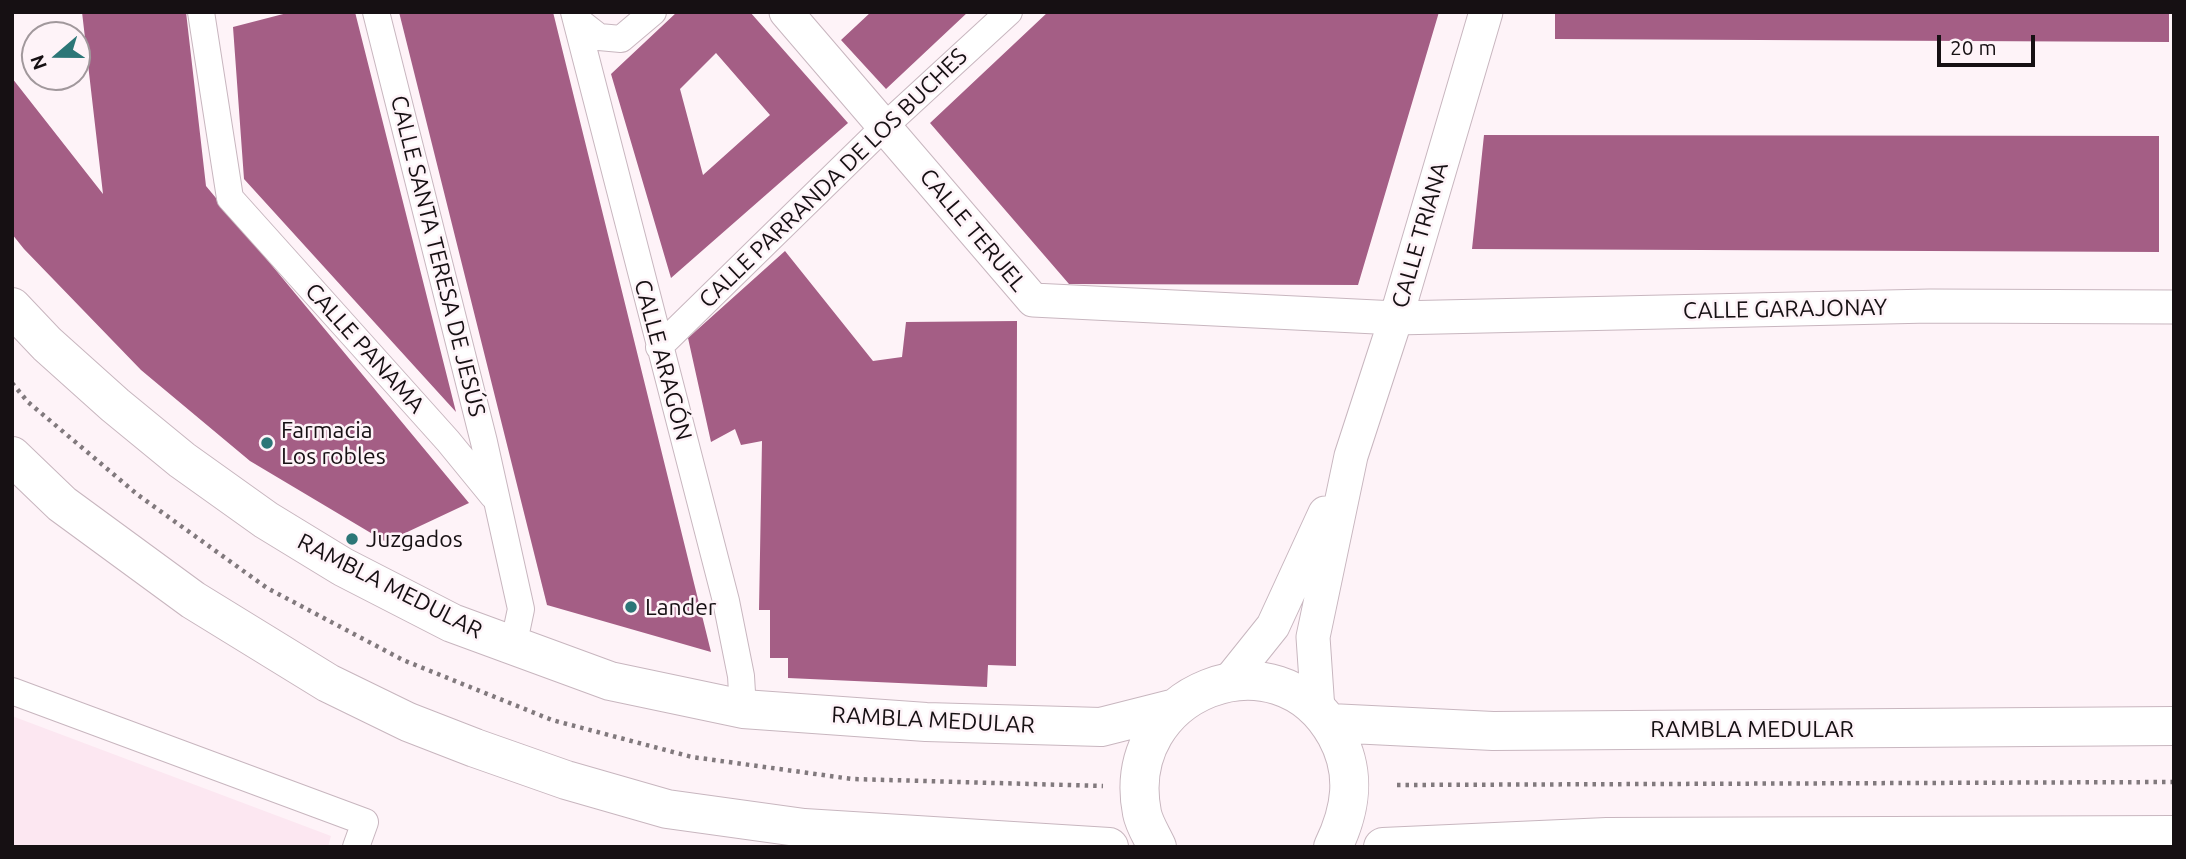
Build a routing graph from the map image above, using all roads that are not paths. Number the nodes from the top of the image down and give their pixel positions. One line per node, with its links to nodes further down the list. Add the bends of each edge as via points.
1 (376, 12): 15 (street, CALLE SANTA TERESA DE JESÚS)
2 (653, 12): 7 (street, via 621,39 599,37)
3 (786, 12): 8 (street, CALLE TERUEL)
4 (1009, 12): 8 (street, CALLE PARRANDA DE LOS BUCHES)
5 (1486, 12): 11 (street, CALLE TRIANA)
6 (205, 13): 15 (street, CALLE PANAMA, via 230,198 449,441)
7 (575, 16): 12 (street, CALLE ARAGÓN)
8 (885, 126): 11 (street, CALLE TERUEL, via 1033,300); 12 (street, CALLE PARRANDA DE LOS BUCHES)
9 (12, 307): 16 (main road, RAMBLA MEDULAR, via 115,405 266,520 355,573 452,623)
10 (2174, 307): 11 (street, CALLE GARAJONAY, via 1930,306)
11 (1396, 318): 14 (street, CALLE TRIANA)
12 (659, 347): 19 (street, CALLE ARAGÓN, via 726,601)
13 (12, 456): 25 (main road, via 62,503 192,600 328,683 475,748 667,809 804,828)
14 (1351, 456): 17 (street, CALLE TRIANA, via 1273,626); 21 (street, CALLE TRIANA, via 1313,637)
15 (496, 500): 16 (street, CALLE SANTA TERESA DE JESÚS, via 521,609)
16 (507, 645): 19 (main road, RAMBLA MEDULAR, via 610,681)
17 (1229, 681): 20 (main road, via 1199,691); 21 (main road, via 1282,688)
18 (12, 691): 24 (street, via 365,822)
19 (743, 709): 20 (main road, RAMBLA MEDULAR, via 926,722 1101,727)
20 (1172, 709): 26 (main road, via 1149,740 1139,776 1142,815)
21 (1324, 717): 22 (main road, RAMBLA MEDULAR, via 1493,732); 27 (main road, via 1345,752 1351,784 1347,817)
22 (2174, 726)
23 (2174, 835): 28 (main road, via 1607,837)
24 (356, 847)
25 (1109, 847)
26 (1157, 847)
27 (1333, 847)
28 (1383, 847)

